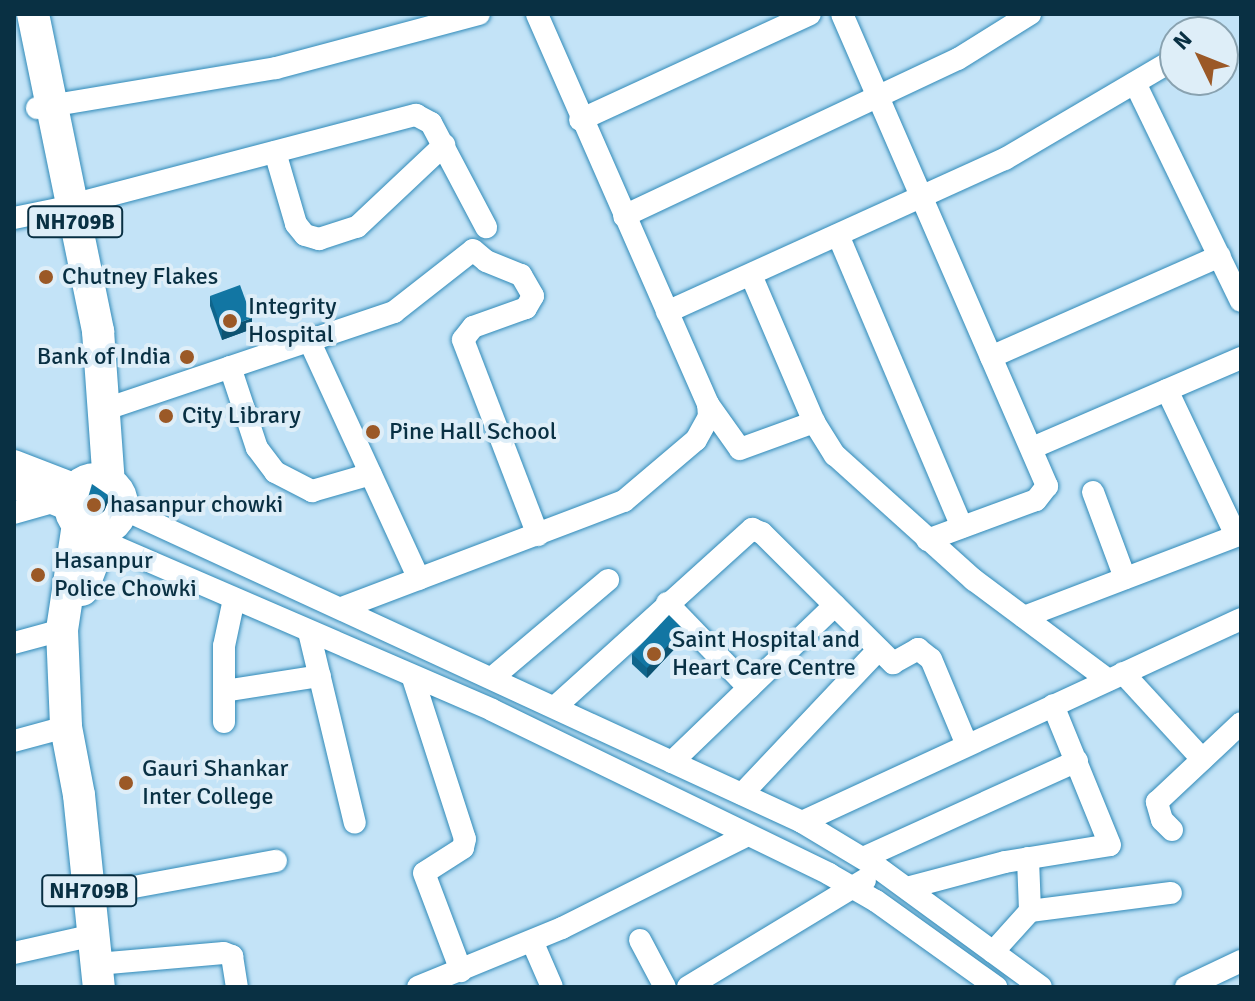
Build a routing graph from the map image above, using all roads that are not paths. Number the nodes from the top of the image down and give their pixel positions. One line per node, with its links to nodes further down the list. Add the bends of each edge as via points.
1 (18, 14): 12 (highway, NH709B)
2 (33, 14): 12 (highway, NH709B)
3 (479, 14): 8 (street)
4 (537, 14): 13 (street)
5 (810, 14): 13 (street)
6 (842, 14): 11 (street)
7 (1030, 14): 11 (street, via 958,59)
8 (439, 20): 12 (street, via 276,68)
9 (1159, 69): 10 (street)
10 (1135, 83): 16 (street, via 1005,159); 22 (street)
11 (878, 98): 16 (street); 18 (street)
12 (43, 108): 17 (highway, NH709B)
13 (580, 120): 18 (street)
14 (444, 145): 15 (street, via 431,123 416,115); 15 (street, via 357,227 319,239 305,235 296,224); 20 (street)
15 (275, 152): 17 (street)
16 (920, 199): 21 (street); 27 (street)
17 (65, 207): 19 (street); 32 (highway, NH709B, via 98,331); 39 (highway, NH709B, via 88,369)
18 (624, 216): 25 (street)
19 (14, 218)
20 (486, 227)
21 (838, 235): 23 (street); 41 (street)
22 (1220, 256): 24 (street); 27 (street)
23 (751, 275): 25 (street); 33 (street)
24 (1241, 301)
25 (667, 312): 31 (street)
26 (309, 340): 29 (street); 36 (street); 43 (street, via 394,312 471,249 521,275 529,285 531,304 473,327 463,340)
27 (991, 357): 34 (street)
28 (1241, 358): 30 (street)
29 (230, 367): 32 (street); 36 (street, via 257,448 275,472 312,491)
30 (1167, 390): 34 (street); 42 (street)
31 (708, 404): 33 (street, via 740,449); 43 (street, via 709,417 696,440 641,490 602,512)
32 (106, 409): 39 (highway, NH709B)
33 (814, 422): 44 (street, via 835,455)
34 (1032, 448): 41 (street, via 1047,486 1043,496)
35 (14, 464): 39 (main road)
36 (371, 474): 46 (street)
37 (14, 485): 39 (main road)
38 (1093, 492): 45 (street)
39 (89, 507): 40 (street); 48 (street); 51 (street); 54 (highway, NH709B); 76 (highway, NH709B, via 80,607 84,741)
40 (14, 513)
41 (962, 527): 44 (street)
42 (1239, 534): 45 (street)
43 (538, 535): 46 (street)
44 (927, 540): 52 (street)
45 (1125, 578): 52 (street)
46 (419, 579): 51 (street)
47 (608, 580): 61 (street)
48 (234, 599): 55 (street); 63 (street, via 224,646)
49 (667, 603): 50 (street, via 752,529); 62 (street); 65 (street)
50 (835, 605): 57 (street); 62 (street)
51 (342, 608): 61 (street)
52 (1024, 617): 59 (street)
53 (1241, 619): 59 (street)
54 (62, 630): 56 (street); 68 (highway, NH709B)
55 (309, 632): 58 (street); 60 (street)
56 (14, 643)
57 (879, 649): 70 (street, via 897,664 918,649 931,659); 75 (street)
58 (320, 676): 63 (street); 78 (street)
59 (1116, 677): 64 (street); 71 (street)
60 (413, 678): 65 (street); 94 (street, via 465,839 463,848 424,873)
61 (492, 678): 65 (street)
62 (749, 688): 73 (street)
63 (224, 691): 66 (street)
64 (1053, 705): 70 (street); 72 (street)
65 (547, 717): 73 (street); 74 (street)
66 (224, 722)
67 (1241, 723): 71 (street)
68 (66, 727): 69 (street); 76 (highway, NH709B)
69 (14, 741)
70 (967, 745): 77 (street)
71 (1202, 759): 79 (street, via 1157,802 1162,820)
72 (1077, 761): 81 (street, via 1110,845); 83 (street)
73 (672, 762): 74 (street)
74 (695, 791): 75 (street); 80 (street)
75 (742, 794): 77 (street)
76 (79, 795): 86 (highway, NH709B)
77 (802, 822): 83 (street)
78 (355, 823)
79 (1172, 830)
80 (748, 835): 83 (street); 89 (street)
81 (1028, 858): 84 (street); 87 (street)
82 (276, 861): 86 (street)
83 (866, 874): 84 (street); 99 (street); 100 (street)
84 (907, 888): 90 (street)
85 (1171, 893): 87 (street)
86 (90, 895): 93 (highway, NH709B)
87 (1030, 911): 90 (street)
88 (640, 940): 98 (street)
89 (532, 941): 94 (street); 97 (street)
90 (993, 952): 101 (street)
91 (14, 953): 93 (street)
92 (1241, 961): 102 (street)
93 (97, 962): 95 (street, via 224,953 232,956)
94 (461, 971): 96 (street)
95 (237, 987)
96 (418, 987)
97 (552, 987)
98 (665, 987)
99 (688, 987)
100 (996, 987)
101 (1041, 987)
102 (1186, 987)

